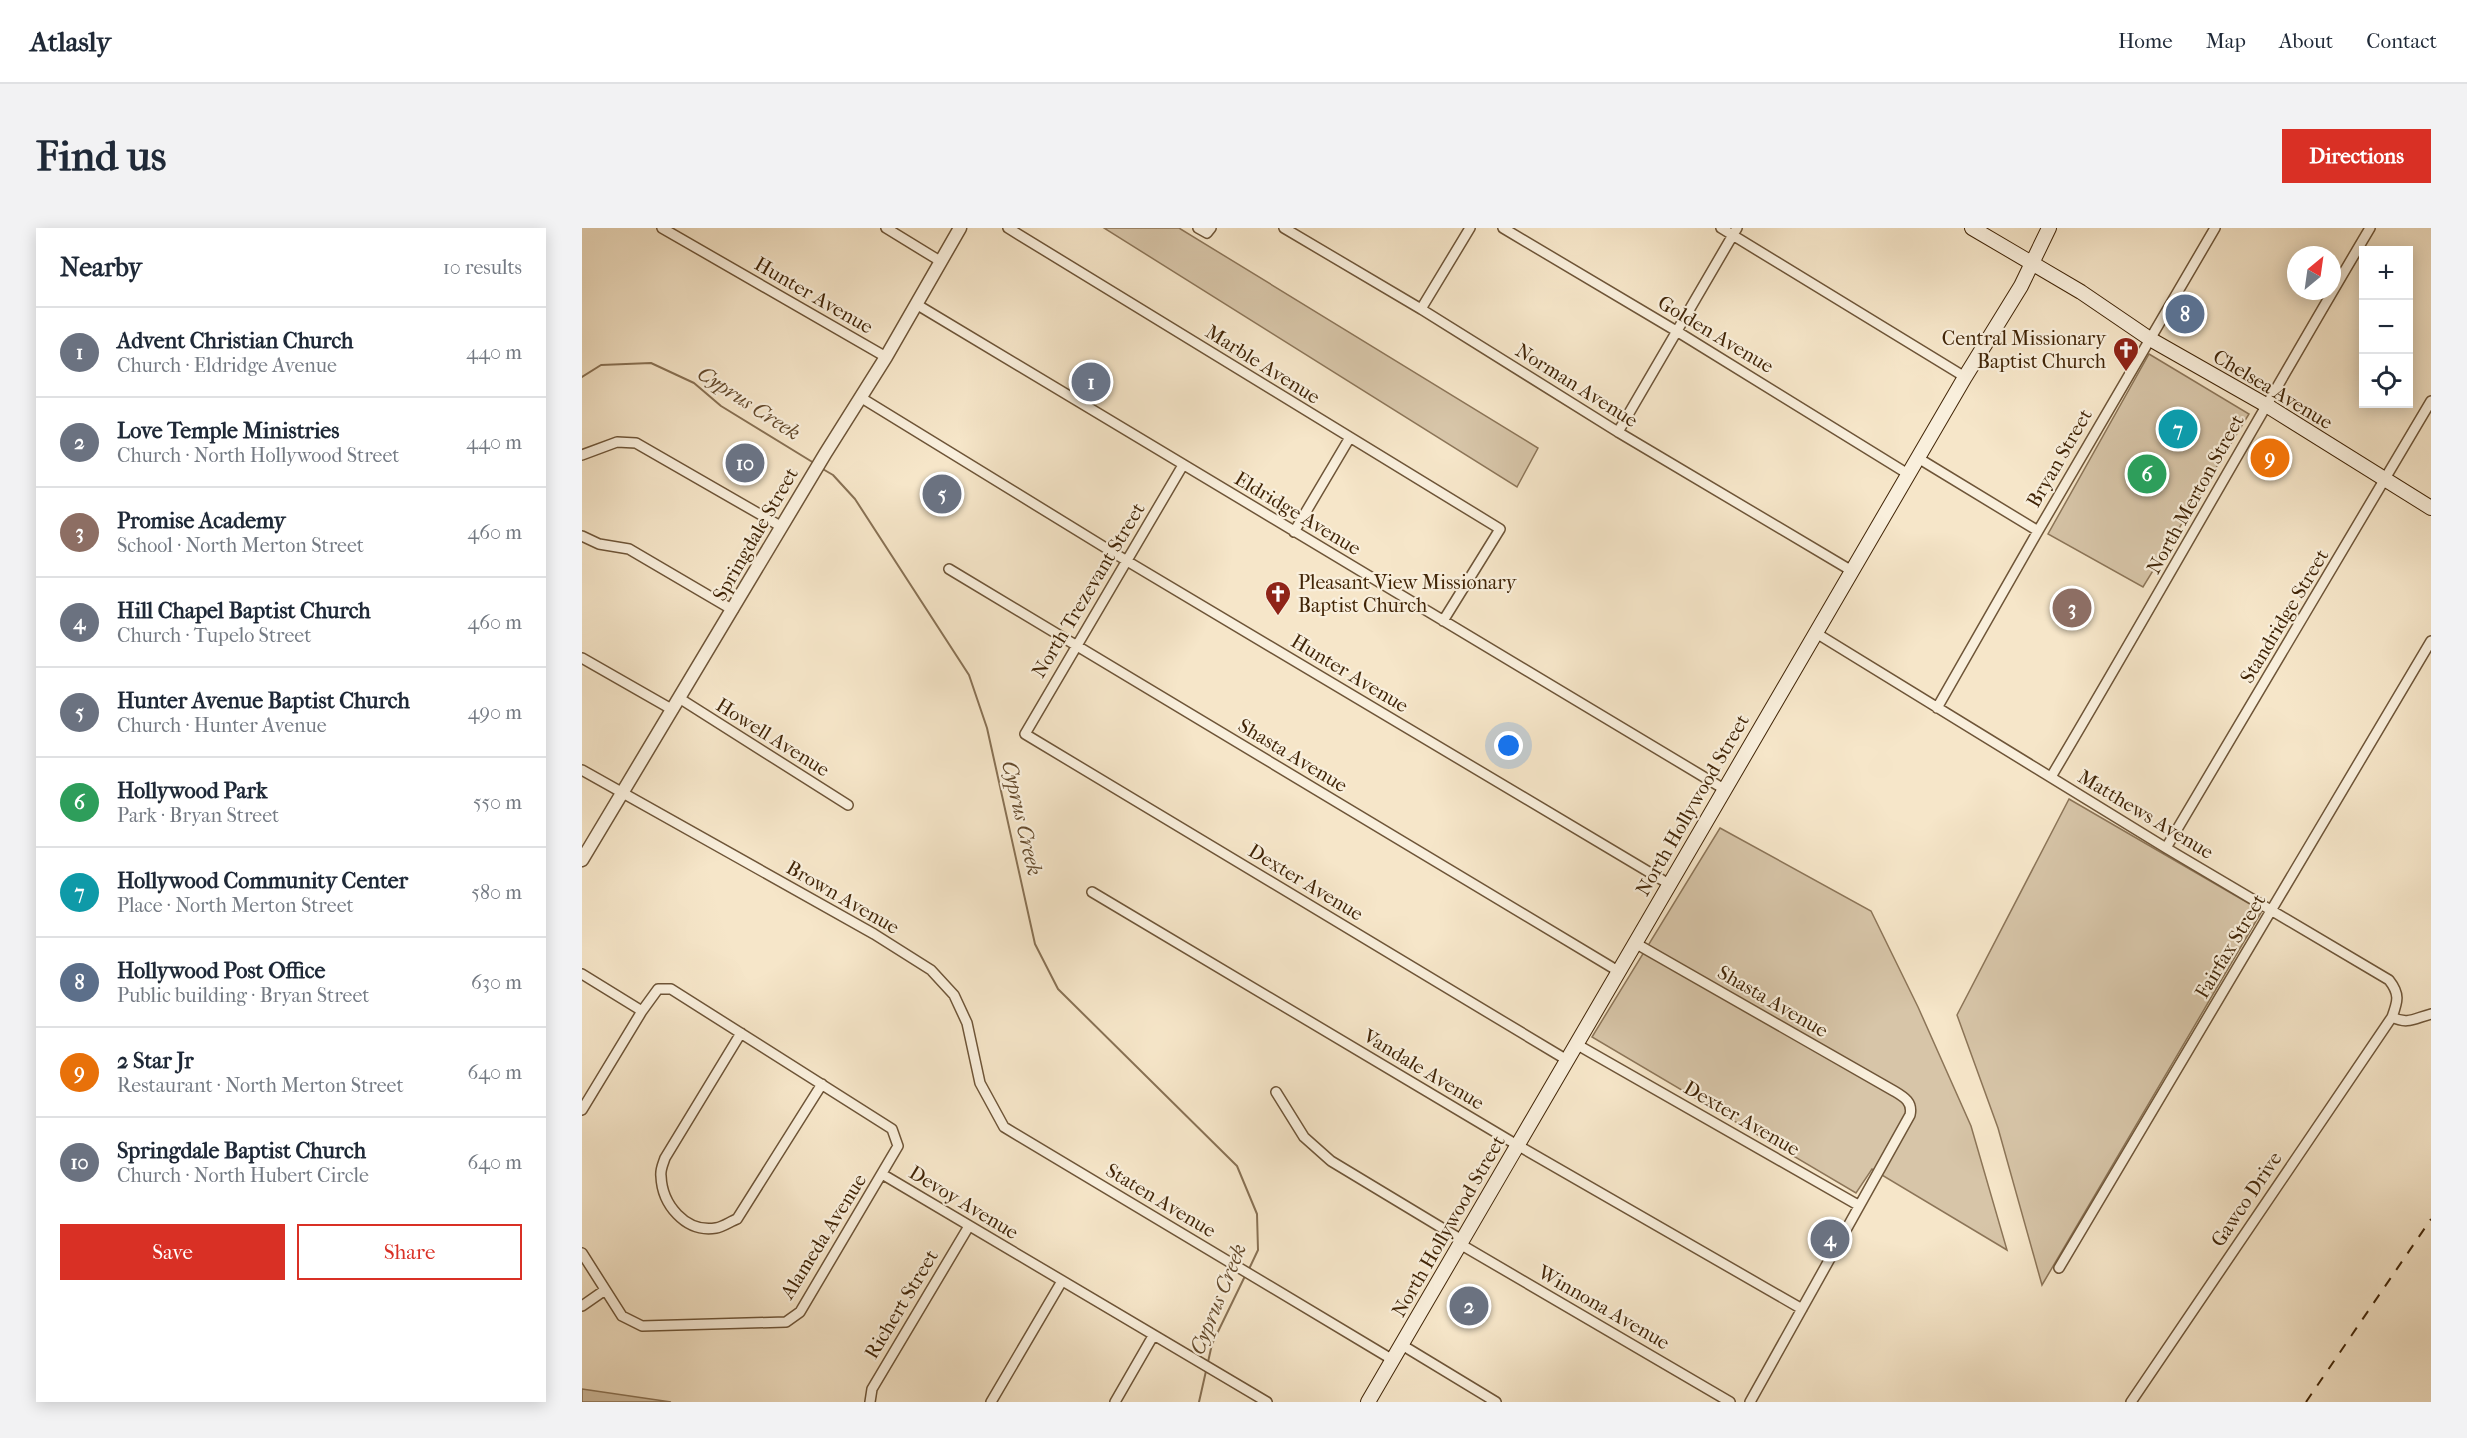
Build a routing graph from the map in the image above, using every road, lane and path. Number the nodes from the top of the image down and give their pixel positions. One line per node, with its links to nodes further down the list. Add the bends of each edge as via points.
1 (662, 228): 22 (street, Hunter Avenue)
2 (885, 228): 16 (street)
3 (960, 228): 16 (street, Springdale Street)
4 (1008, 228): 28 (street, Marble Avenue)
5 (1198, 228): 14 (street)
6 (1284, 228): 19 (street, Norman Avenue)
7 (1470, 228): 19 (street)
8 (1503, 228): 20 (street, Golden Avenue)
9 (1721, 228): 15 (street)
10 (1972, 228): 17 (main road, Chelsea Avenue)
11 (2049, 228): 17 (main road, North Hollywood Street)
12 (2215, 228): 21 (street, Bryan Street)
13 (2370, 228): 26 (street, North Merton Street)
14 (1209, 231)
15 (1735, 232): 20 (street); 23 (street)
16 (940, 261): 18 (street, Springdale Street)
17 (2030, 262): 21 (main road, Chelsea Avenue); 23 (main road, North Hollywood Street, via 2020,286)
18 (916, 304): 22 (street, Springdale Street); 31 (street, Eldridge Avenue)
19 (1421, 309): 27 (street, Norman Avenue)
20 (1678, 332): 27 (street); 32 (street, Golden Avenue)
21 (2150, 339): 26 (main road, Chelsea Avenue); 36 (street, Bryan Street)
22 (886, 357): 24 (street, Springdale Street)
23 (1965, 377): 30 (main road, North Hollywood Street)
24 (860, 397): 35 (street, Springdale Street); 39 (street, Hunter Avenue)
25 (2431, 401): 33 (street, Standridge Street)
26 (2266, 405): 33 (main road, Chelsea Avenue); 52 (street, North Merton Street)
27 (1618, 432): 41 (street, Norman Avenue)
28 (1349, 439): 37 (street); 43 (street, Marble Avenue, via 1500,529)
29 (582, 455): 35 (street, via 617,442 636,443)
30 (1918, 458): 32 (main road, North Hollywood Street); 36 (street)
31 (1184, 465): 37 (street, Eldridge Avenue); 39 (street, North Trezevant Street)
32 (1908, 474): 41 (main road, North Hollywood Street)
33 (2385, 481): 34 (main road, Chelsea Avenue); 56 (street, Standridge Street)
34 (2431, 508)
35 (782, 527): 42 (street, Springdale Street)
36 (2038, 531): 49 (street, Bryan Street)
37 (1293, 532): 43 (street, Eldridge Avenue)
38 (582, 536): 42 (street, via 599,544 629,549)
39 (1127, 561): 46 (street, North Trezevant Street); 58 (street, Hunter Avenue)
40 (948, 569): 46 (street, Shasta Avenue)
41 (1852, 571): 44 (main road, North Hollywood Street)
42 (733, 610): 48 (street, Springdale Street)
43 (1443, 621): 53 (street, Eldridge Avenue)
44 (1816, 633): 49 (street, Matthews Avenue); 53 (main road, North Hollywood Street)
45 (2431, 642): 60 (street, Fairfax Street)
46 (1076, 645): 50 (street, North Trezevant Street); 62 (street, Shasta Avenue)
47 (582, 658): 48 (street, Howell Avenue)
48 (676, 704): 54 (street, Springdale Street); 55 (street, Howell Avenue)
49 (1937, 708): 52 (street, Matthews Avenue)
50 (1025, 734): 69 (street, Dexter Avenue)
51 (582, 770): 54 (street, Brown Avenue)
52 (2051, 777): 56 (street, Matthews Avenue)
53 (1724, 789): 58 (main road, North Hollywood Street)
54 (622, 793): 57 (street, Springdale Street); 73 (street, Brown Avenue, via 931,970 954,995 967,1023 980,1083)
55 (848, 806)
56 (2166, 848): 60 (street, Matthews Avenue)
57 (582, 860)
58 (1669, 884): 61 (main road, North Hollywood Street)
59 (1092, 892): 74 (street, Vandale Avenue)
60 (2272, 910): 66 (street, Matthews Avenue, via 2389,980 2397,990 2398,1000); 80 (street, Fairfax Street)
61 (1635, 943): 62 (main road, North Hollywood Street); 76 (street, Shasta Avenue, via 1909,1102 1910,1116)
62 (1618, 972): 68 (main road, North Hollywood Street)
63 (582, 974): 64 (street)
64 (642, 1011): 67 (street, Devoy Avenue, via 658,989 671,989); 72 (street)
65 (2431, 1014): 66 (street, via 2411,1022)
66 (2392, 1017): 96 (street, Gawco Drive)
67 (741, 1034): 70 (street, Devoy Avenue); 70 (street, via 665,1158 660,1174 664,1193 681,1219 692,1226 716,1228 737,1219)
68 (1576, 1044): 69 (main road, North Hollywood Street); 76 (street, Dexter Avenue)
69 (1567, 1059): 74 (main road, North Hollywood Street)
70 (822, 1084): 75 (street, Devoy Avenue, via 892,1129 898,1146)
71 (1276, 1092): 78 (street, Winnona Avenue, via 1304,1137 1331,1161)
72 (582, 1110)
73 (1004, 1126): 87 (street, Staten Avenue)
74 (1517, 1145): 78 (main road, North Hollywood Street); 84 (street, Vandale Avenue)
75 (882, 1174): 77 (street, Devoy Avenue); 82 (street, Alameda Avenue, via 800,1312 786,1322 642,1326 622,1316)
76 (1858, 1205): 84 (street)
77 (969, 1226): 81 (street, Devoy Avenue); 88 (street, Richert Street, via 872,1389)
78 (1461, 1242): 86 (main road, North Hollywood Street); 94 (street, Winnona Avenue)
79 (582, 1252): 82 (street, Alameda Avenue)
80 (2059, 1269)
81 (1062, 1281): 85 (street, Devoy Avenue); 89 (street)
82 (605, 1290): 83 (street)
83 (582, 1306)
84 (1802, 1309): 95 (street)
85 (1153, 1336): 90 (street); 91 (street, Devoy Avenue)
86 (1402, 1345): 87 (main road, North Hollywood Street); 93 (street)
87 (1393, 1360): 92 (main road, North Hollywood Street)
88 (870, 1402)
89 (991, 1402)
90 (1115, 1402)
91 (1267, 1402)
92 (1368, 1402)
93 (1496, 1402)
94 (1730, 1402)
95 (1750, 1402)
96 (2131, 1402)

